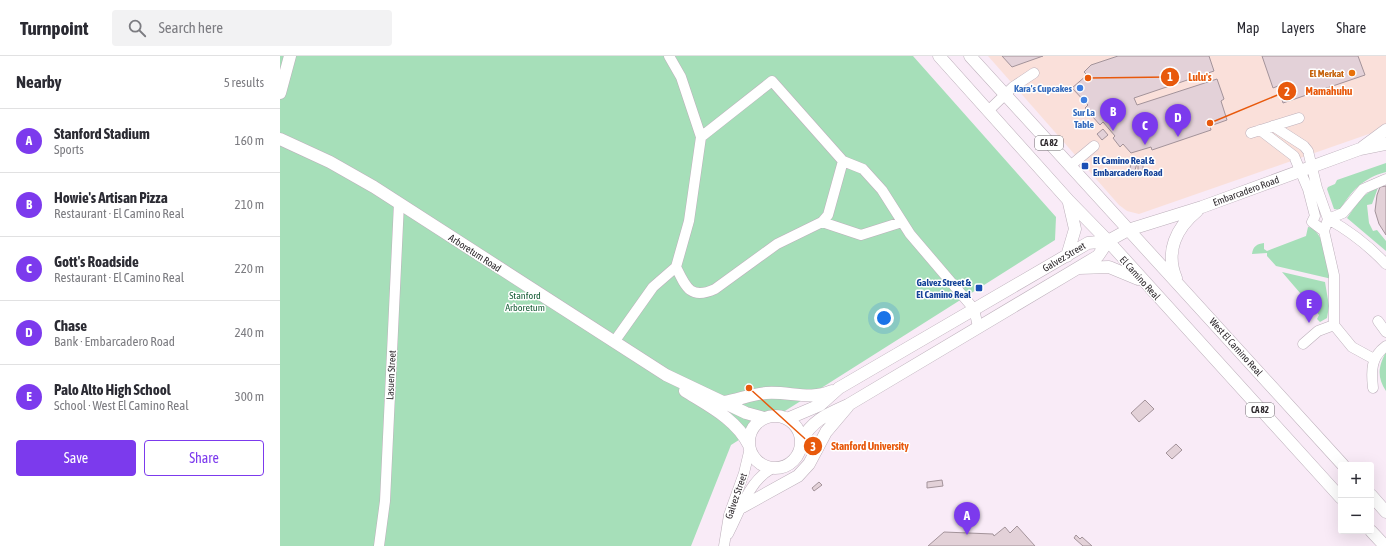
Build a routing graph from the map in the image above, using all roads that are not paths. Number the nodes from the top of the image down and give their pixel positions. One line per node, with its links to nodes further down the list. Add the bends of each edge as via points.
1 (290, 56): 6 (main road)
2 (669, 56): 12 (street, via 681,77)
3 (940, 56): 8 (main road, El Camino Real / CA 82)
4 (970, 56): 7 (main road, CA 82)
5 (1034, 73): 7 (street)
6 (280, 92)
7 (1005, 94): 8 (street); 18 (main road, CA 82)
8 (989, 110): 22 (main road, El Camino Real / CA 82)
9 (1299, 118): 10 (street)
10 (1273, 126): 19 (street, via 1304,146); 20 (street, via 1255,131 1294,156)
11 (1386, 130): 16 (main road)
12 (701, 137): 17 (street, via 772,81); 33 (street, via 689,221)
13 (280, 139): 23 (main road, Arboretum Road, via 330,162)
14 (1386, 144): 16 (main road, Embarcadero Road)
15 (1094, 146): 18 (street)
16 (1360, 149): 19 (main road, Embarcadero Road)
17 (843, 161): 26 (street, via 828,215); 27 (street, via 863,169 882,190)
18 (1070, 166): 28 (main road, CA 82)
19 (1313, 166): 20 (main road, Embarcadero Road); 25 (street, via 1317,188)
20 (1301, 170): 24 (main road, Embarcadero Road); 29 (street, via 1315,216 1312,222)
21 (1386, 179): 25 (street, via 1363,190 1343,213)
22 (1069, 201): 30 (main road, El Camino Real / CA 82); 31 (main road, via 1075,229)
23 (399, 203): 42 (main road, Arboretum Road); 63 (street, Lasuen Street, via 385,501)
24 (1202, 207): 28 (main road, Embarcadero Road); 36 (main road, via 1181,227 1172,248 1171,261)
25 (1328, 219): 29 (street); 32 (street, via 1345,228 1376,252)
26 (822, 222): 27 (street, via 861,235); 33 (street, via 777,244 715,289 704,294 694,293 685,287)
27 (902, 222): 37 (street)
28 (1128, 230): 30 (main road, Embarcadero Road); 36 (main road, West El Camino Real / CA 82)
29 (1324, 232): 39 (street, via 1334,275)
30 (1108, 241): 31 (main road, Galvez Street, via 1088,242); 34 (main road, Galvez Street, via 1100,254); 35 (main road, El Camino Real / CA 82)
31 (1067, 256): 37 (main road, Galvez Street)
32 (1386, 264)
33 (676, 267): 42 (street, via 653,287)
34 (1076, 269): 35 (main road, via 1109,267); 40 (main road, Galvez Street)
35 (1142, 280): 57 (main road, El Camino Real / CA 82)
36 (1179, 285): 55 (main road, West El Camino Real / CA 82)
37 (974, 309): 40 (street); 47 (main road, Galvez Street)
38 (1378, 321): 41 (street)
39 (1334, 325): 43 (street, via 1318,331); 45 (street, via 1352,347)
40 (978, 328): 50 (main road, Galvez Street)
41 (1386, 332)
42 (614, 342): 46 (main road, Arboretum Road)
43 (1303, 344)
44 (1386, 346): 45 (street)
45 (1374, 359): 48 (street)
46 (666, 375): 49 (main road, Arboretum Road); 54 (main road, Arboretum Road, via 676,385 733,423 743,434)
47 (839, 388): 49 (main road, via 815,396 767,393); 52 (main road, Galvez Street, via 820,405)
48 (1373, 388)
49 (724, 402): 51 (main road, Arboretum Road, via 746,413)
50 (848, 405): 53 (main road, Galvez Street, via 823,416 812,425); 59 (main road, via 826,432 809,464 798,476)
51 (764, 418): 52 (main road); 54 (main road, via 753,430)
52 (787, 418): 53 (main road, via 796,426)
53 (801, 440): 56 (main road, via 799,451 789,463)
54 (749, 449): 56 (main road, via 755,461); 62 (street, Galvez Street, via 744,473 729,515)
55 (1340, 462)
56 (771, 469): 59 (street, Galvez Street, via 756,481)
57 (1338, 495)
58 (1373, 498): 60 (main road)
59 (742, 507): 62 (street, Galvez Street)
60 (1386, 512)
61 (1374, 534): 64 (main road)
62 (724, 543)
63 (379, 546)
64 (1385, 546)

